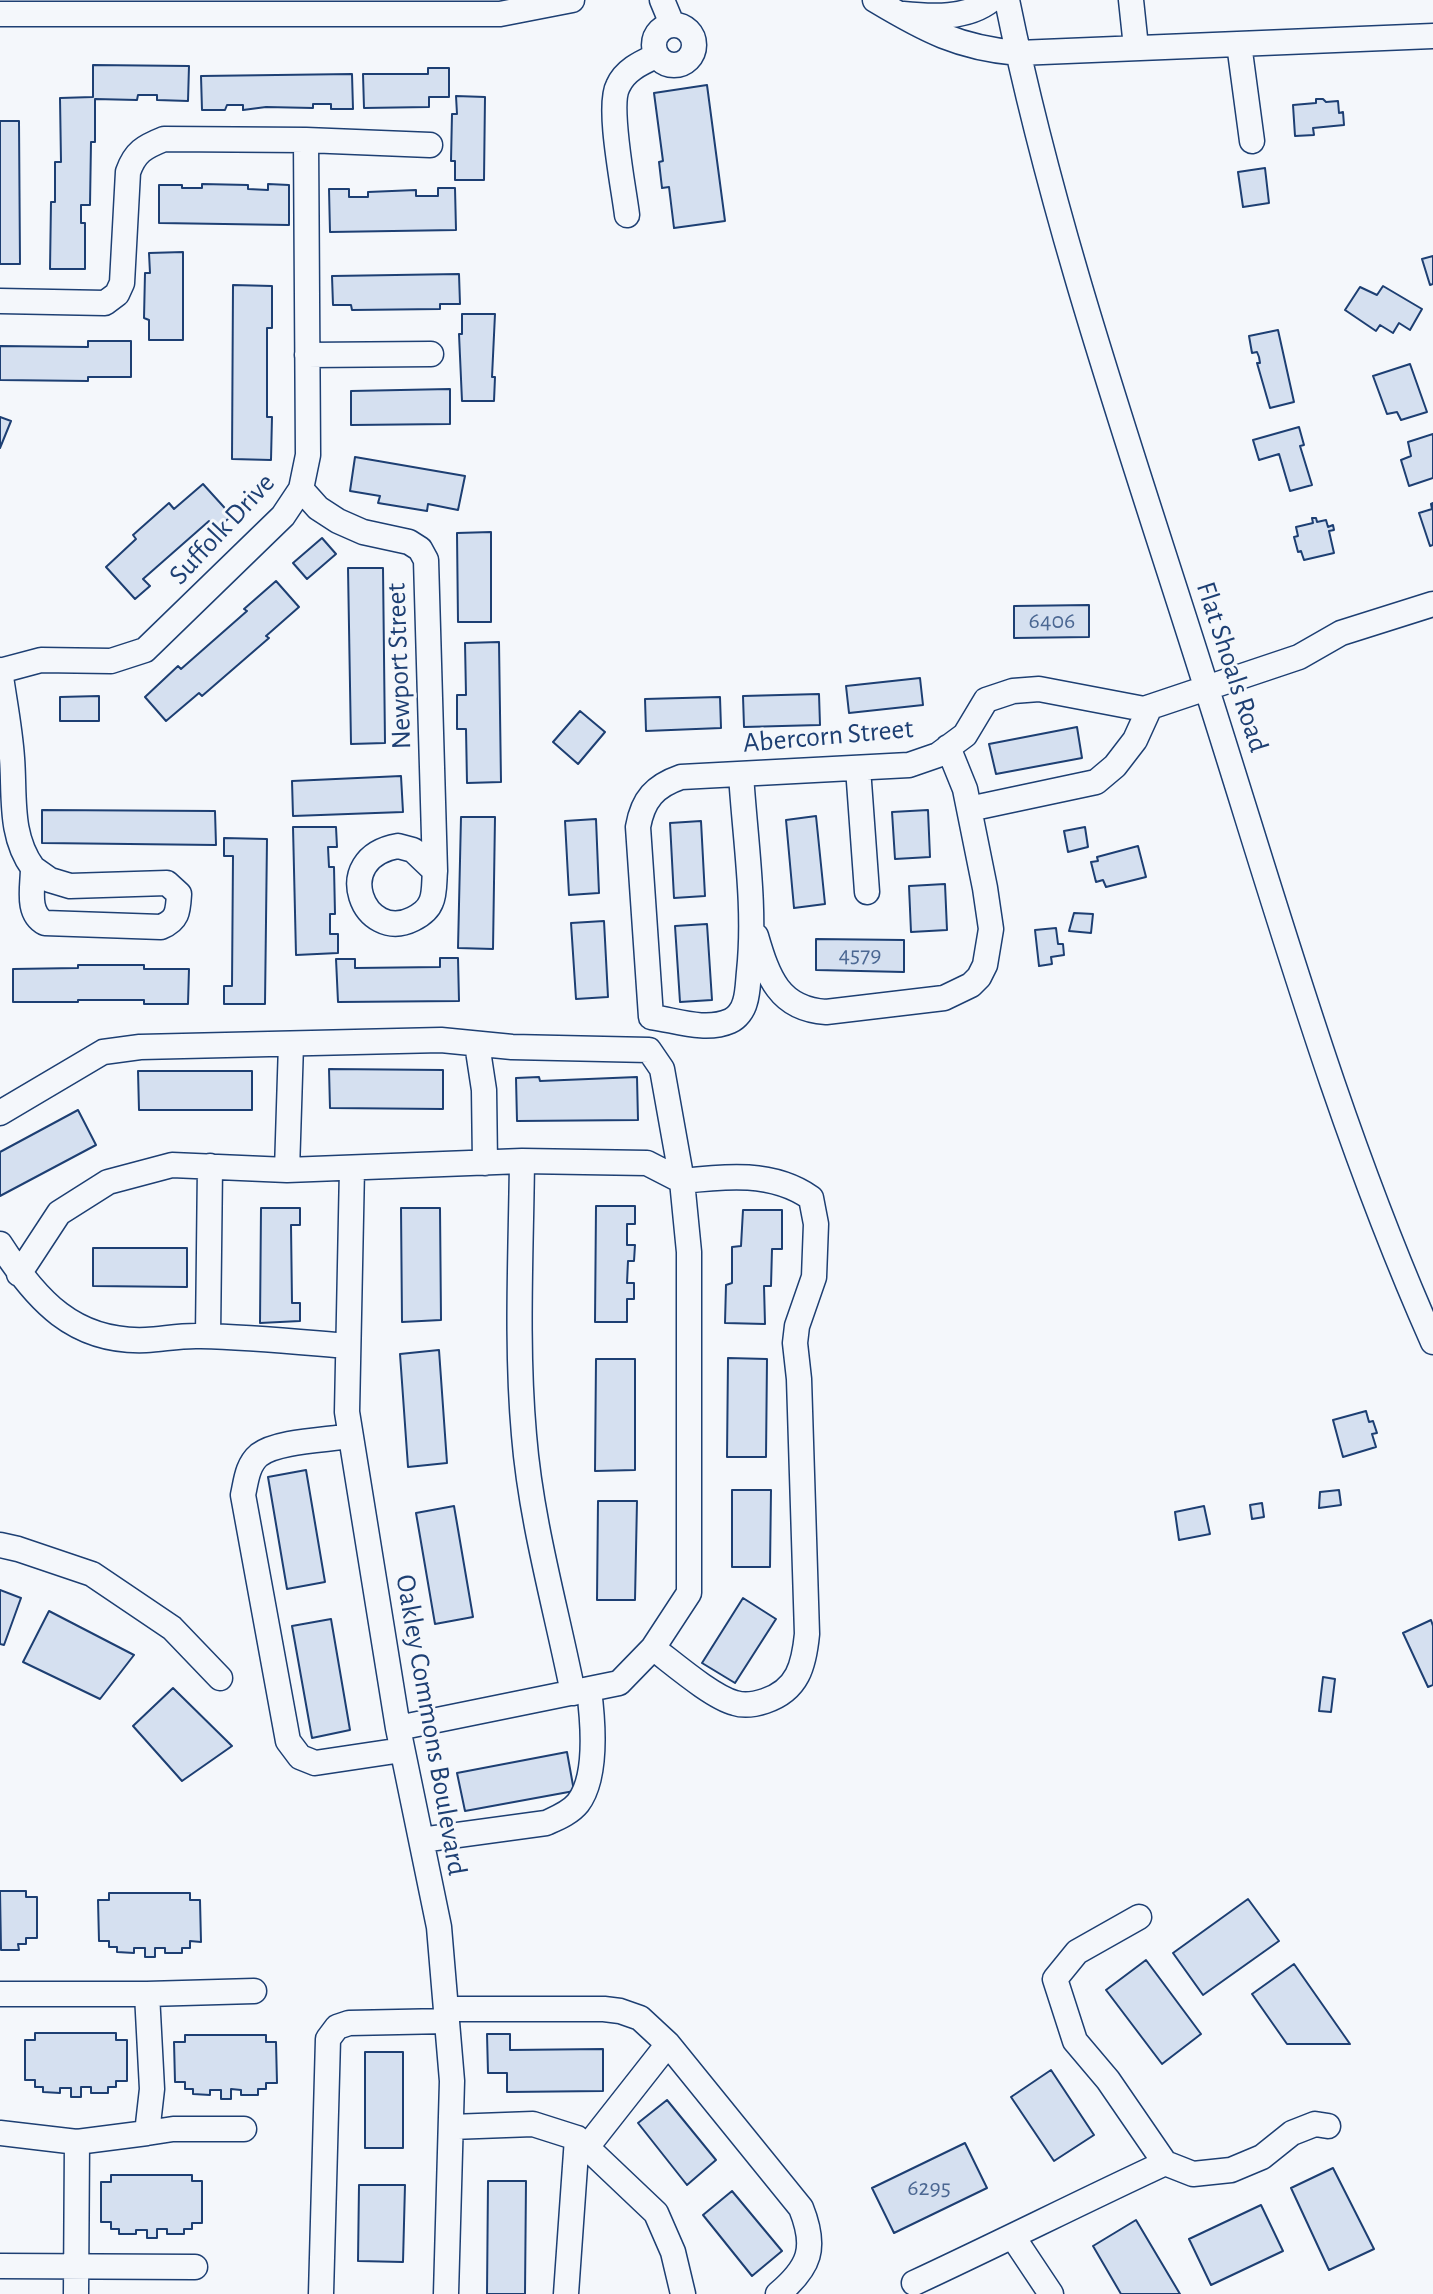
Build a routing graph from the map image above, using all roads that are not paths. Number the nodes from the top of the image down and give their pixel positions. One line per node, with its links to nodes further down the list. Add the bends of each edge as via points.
1 (572, 0): 8 (street, via 500,14)
2 (662, 0): 9 (street)
3 (875, 0): 7 (street)
4 (991, 0): 7 (street, via 961,13)
5 (1007, 0): 13 (street, Flat Shoals Road)
6 (1129, 0): 12 (street)
7 (897, 13): 13 (street, via 954,42)
8 (0, 14)
9 (672, 24): 14 (street, via 655,36); 14 (street, via 690,32 694,52 673,66)
10 (1433, 36): 11 (street)
11 (1239, 44): 12 (street); 16 (street)
12 (1136, 47): 13 (street)
13 (1018, 53): 25 (street, Flat Shoals Road, via 1063,232)
14 (656, 56): 18 (street, via 623,76 615,89)
15 (306, 140): 17 (street); 19 (street, via 164,139 142,148 128,172 117,294 105,303); 21 (street, Suffolk Drive)
16 (1252, 141)
17 (430, 145)
18 (627, 215)
19 (0, 301)
20 (431, 354): 21 (street)
21 (307, 355): 22 (street, Suffolk Drive, via 308,455)
22 (301, 489): 24 (street, Suffolk Drive, via 283,516 145,650 111,661 41,660); 33 (street, Newport Street, via 338,521 409,542 426,560)
23 (1433, 604): 25 (street, Abercorn Street, via 1341,633 1299,657)
24 (0, 670): 30 (street, via 12,756)
25 (1207, 689): 26 (street, Abercorn Street); 48 (street, Flat Shoals Road, via 1322,1051)
26 (1150, 707): 27 (street, Abercorn Street, via 1039,689 1013,691 986,700 965,735); 31 (street, via 1135,740 1096,782)
27 (948, 747): 28 (street, Abercorn Street, via 909,765); 31 (street)
28 (858, 768): 29 (street, Abercorn Street); 34 (street)
29 (741, 774): 35 (street); 35 (street, Abercorn Street, via 663,783 641,810 651,1017 718,1024 739,1014 746,1002)
30 (7, 808): 32 (street)
31 (969, 809): 35 (street, via 990,937 979,977 958,991 944,998 809,1011 794,1005 773,982)
32 (33, 868): 32 (street, via 70,886 167,883 179,894 177,915 161,927 45,923 32,911)
33 (435, 871)
34 (867, 892)
35 (751, 919)
36 (291, 1044): 37 (street); 38 (street, via 103,1052); 43 (street)
37 (477, 1044): 40 (street); 44 (street, via 649,1050 662,1069)
38 (0, 1113)
39 (522, 1161): 40 (street); 44 (street, via 647,1163); 54 (street, via 524,1437 545,1564)
40 (485, 1163): 42 (street)
41 (210, 1166): 43 (street); 46 (street, via 172,1165 108,1182 59,1213); 47 (street)
42 (352, 1168): 43 (street); 49 (street, Oakley Commons Boulevard)
43 (287, 1170)
44 (682, 1181): 52 (street, via 689,1252 689,1593); 52 (street, via 733,1175 798,1188 811,1198 816,1224 814,1277 795,1343 807,1634 795,1681 779,1696 756,1704 718,1695)
45 (0, 1244): 46 (street)
46 (19, 1274): 47 (street, via 48,1305 87,1332 145,1340)
47 (208, 1336): 49 (street)
48 (1433, 1342)
49 (348, 1346): 50 (street, Oakley Commons Boulevard)
50 (350, 1436): 55 (street, Oakley Commons Boulevard); 55 (street, via 274,1448 258,1456 243,1495 288,1741 300,1757 315,1763)
51 (0, 1545): 53 (street, via 92,1574 172,1628)
52 (653, 1648): 54 (street, via 619,1683)
53 (220, 1678)
54 (581, 1691): 55 (street); 56 (street, via 594,1730 579,1802 546,1823)
55 (400, 1739): 56 (street, Oakley Commons Boulevard)
56 (421, 1840): 61 (street, Oakley Commons Boulevard, via 439,1927)
57 (1139, 1917): 70 (street, via 1077,1952 1055,1979 1075,2041)
58 (254, 1991): 60 (street)
59 (0, 1994): 60 (street)
60 (147, 1994): 67 (street, via 152,2089)
61 (446, 2015): 62 (street, via 620,2011 640,2018); 64 (street, Oakley Commons Boulevard); 78 (street, via 349,2023 337,2027 328,2039)
62 (668, 2044): 69 (street); 81 (street, via 801,2208 809,2243 806,2262 800,2276)
63 (1328, 2126): 70 (street, via 1315,2124 1292,2133 1262,2157 1231,2170 1193,2174)
64 (451, 2127): 69 (street, via 533,2124); 79 (street, Oakley Commons Boulevard)
65 (244, 2129): 67 (street)
66 (0, 2133): 68 (street)
67 (147, 2133): 68 (street)
68 (77, 2142): 74 (street)
69 (582, 2142): 76 (street, via 656,2213); 80 (street)
70 (1165, 2163): 71 (street)
71 (1013, 2237): 75 (street); 82 (street)
72 (0, 2266): 74 (street)
73 (195, 2267): 74 (street)
74 (76, 2268): 77 (street)
75 (914, 2283)
76 (688, 2293)
77 (76, 2294)
78 (321, 2294)
79 (446, 2294)
80 (566, 2294)
81 (778, 2294)
82 (1051, 2294)

